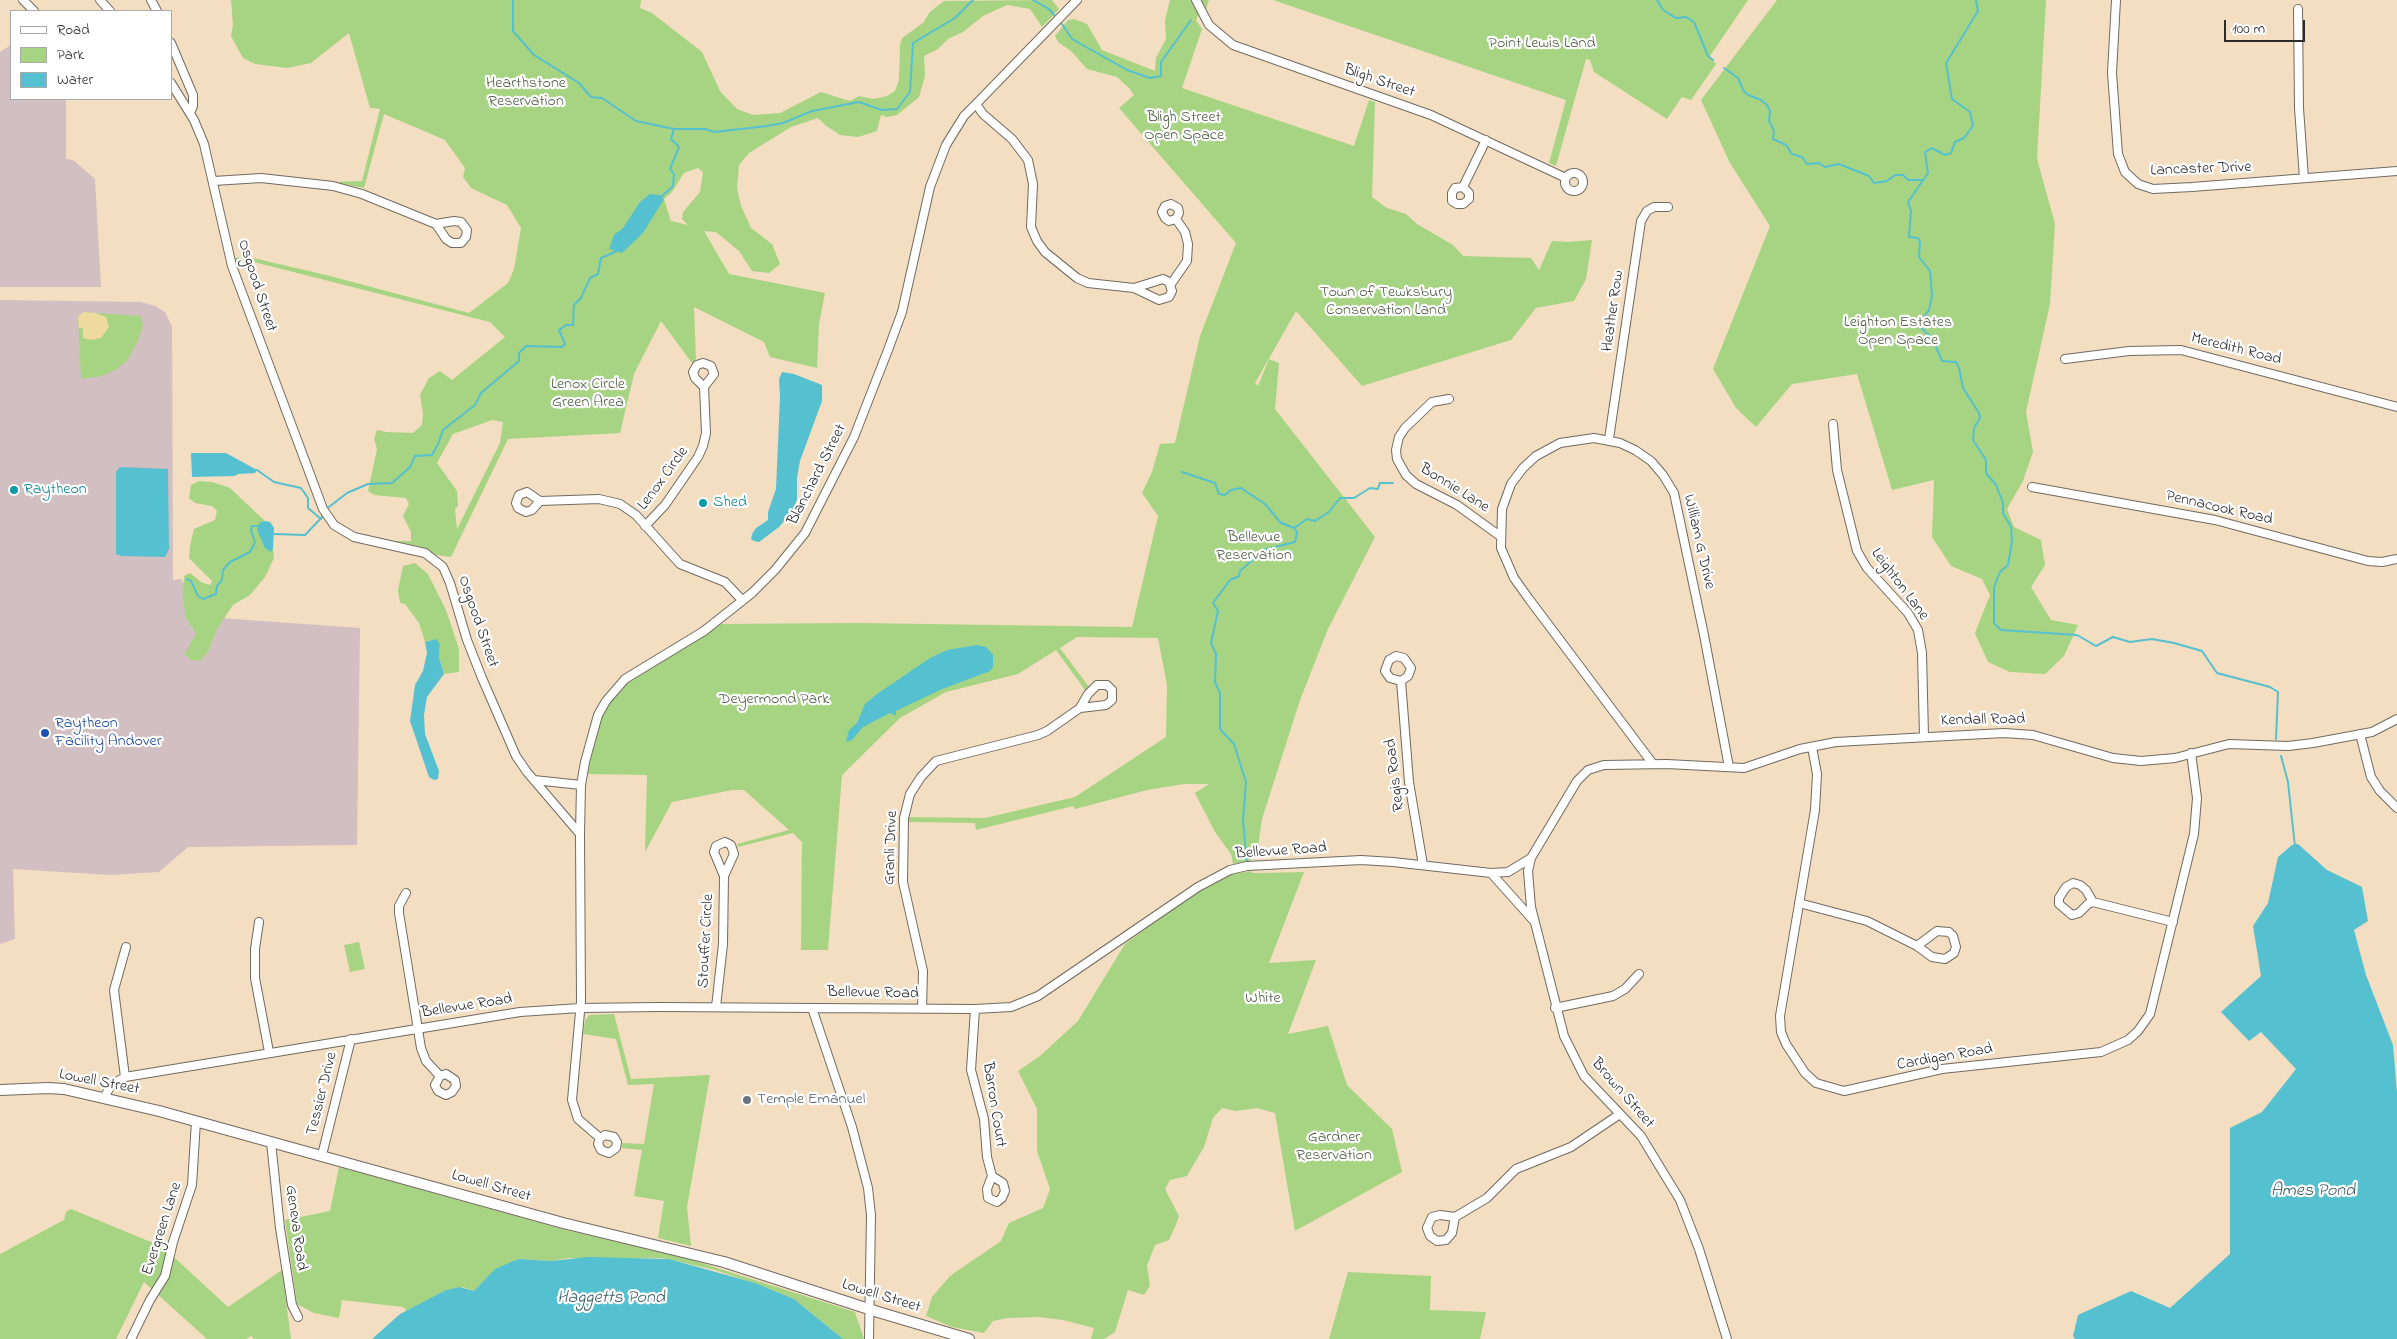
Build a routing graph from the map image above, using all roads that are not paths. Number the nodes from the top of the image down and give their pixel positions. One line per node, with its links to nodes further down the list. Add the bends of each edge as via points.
1 (23, 0): 7 (street)
2 (100, 0): 8 (street)
3 (1077, 0): 11 (street, Blanchard Street)
4 (1196, 0): 13 (street, Bligh Street, via 1209,25 1233,45 1431,115)
5 (2116, 0): 16 (street, Lancaster Drive, via 2112,73 2114,120 2120,163 2133,180 2153,189)
6 (2298, 9): 16 (street, via 2299,108)
7 (33, 10)
8 (109, 10)
9 (172, 45): 12 (street, via 193,95)
10 (172, 85): 12 (street, Osgood Street)
11 (976, 104): 23 (street, via 1012,139 1028,160 1033,184 1031,228 1045,252 1084,282); 35 (street, Blanchard Street, via 964,116 946,145 936,170 902,312 842,463 805,533 775,570)
12 (190, 113): 17 (street, Osgood Street, via 204,144)
13 (1486, 140): 15 (street, Bligh Street); 18 (street)
14 (2397, 171): 16 (street, Lancaster Drive)
15 (1566, 178)
16 (2304, 178)
17 (214, 181): 21 (street, via 261,178 334,186); 45 (street, Osgood Street, via 232,266 323,509 334,525 354,537 430,555 443,567 495,710 516,756)
18 (1463, 188)
19 (1668, 207): 29 (street, Heather Row, via 1654,207 1641,220)
20 (1176, 219): 22 (street, via 1186,235 1188,255 1185,266)
21 (436, 224)
22 (1171, 284): 23 (street, via 1159,279); 23 (street, via 1171,294 1163,300)
23 (1134, 288)
24 (2065, 359): 27 (street, Meredith Road, via 2129,351 2181,350)
25 (704, 387): 32 (street, Lenox Circle, via 706,434 702,449 665,505)
26 (1449, 399): 33 (street, Bonnie Lane, via 1432,402 1405,428 1398,443 1397,459 1406,476 1416,484 1457,505)
27 (2397, 407)
28 (1833, 424): 40 (street, Leighton Lane, via 1837,470 1857,551 1918,630 1922,653)
29 (1609, 440): 33 (street, William G Drive, via 1594,438 1560,443 1536,456 1511,484 1502,509); 44 (street, William G Drive, via 1635,450 1651,462 1674,493)
30 (2032, 487): 34 (street, Pennacook Road, via 2206,518 2368,561)
31 (540, 501): 32 (street, via 610,500 627,508)
32 (645, 526): 35 (street, via 680,564 725,582)
33 (1500, 536): 43 (street, William G Drive, via 1501,548 1514,578)
34 (2397, 559)
35 (742, 600): 46 (street, Blanchard Street, via 704,631 626,679 612,692 595,724)
36 (1401, 681): 51 (street, Regis Road, via 1409,782)
37 (1080, 708): 67 (street, Granli Drive, via 1048,731 1029,739 936,761 910,794 904,818 903,882 923,971)
38 (2397, 719): 39 (street, Kendall Road)
39 (2360, 734): 42 (street, Kendall Road, via 2288,746 2228,744); 48 (street, via 2371,777)
40 (1924, 736): 41 (street, Kendall Road, via 1836,742); 42 (street, Kendall Road, via 2024,733 2135,761 2175,758)
41 (1812, 747): 44 (street, Kendall Road, via 1755,765); 56 (street, Cardigan Road, via 1818,788)
42 (2191, 753): 59 (street, Cardigan Road, via 2196,782 2196,817)
43 (1653, 764): 44 (street, Kendall Road); 47 (street, Kendall Road, via 1596,767 1588,770)
44 (1729, 767)
45 (534, 780): 46 (street); 49 (street, Osgood Street)
46 (581, 785): 49 (street, Blanchard Street)
47 (1572, 789): 50 (street, Bellevue Road)
48 (2397, 808)
49 (580, 834): 64 (street)
50 (1531, 858): 52 (street, Bellevue Road, via 1508,872); 57 (street, Brown Street, via 1528,886)
51 (1423, 865): 52 (street, Bellevue Road); 68 (street, Bellevue Road, via 1361,860 1247,866 1230,870 1198,886 1038,996 1010,1007)
52 (1491, 874): 57 (street)
53 (724, 876): 63 (street, Stouffer Circle, via 723,944)
54 (406, 893): 69 (street, via 399,912)
55 (2093, 902): 55 (street, via 2072,915 2059,904 2059,898 2073,883 2086,890); 59 (street)
56 (1799, 903): 59 (street, Cardigan Road, via 1780,1016 1781,1032 1805,1073 1816,1083 1844,1092 1942,1070 2101,1052 2128,1040 2146,1022); 60 (street, via 1867,921)
57 (1535, 921): 66 (street, Brown Street)
58 (259, 922): 71 (street, via 255,978)
59 (2173, 922)
60 (1917, 946): 60 (street, via 1937,931 1949,932 1956,947 1954,953 1945,959 1932,957)
61 (126, 947): 73 (street, via 114,990)
62 (1639, 974): 66 (street, via 1613,996)
63 (716, 1007): 64 (street, Bellevue Road); 65 (street, Bellevue Road)
64 (580, 1008): 69 (street, Bellevue Road, via 520,1012); 78 (street, via 572,1100 578,1119)
65 (812, 1008): 67 (street, Bellevue Road); 83 (street, via 852,1128 868,1188 871,1215)
66 (1556, 1008): 76 (street, Brown Street, via 1564,1036 1584,1076)
67 (922, 1009): 68 (street, Bellevue Road)
68 (975, 1009): 81 (street, Barron Court, via 971,1070 984,1119)
69 (417, 1029): 70 (street, Bellevue Road); 72 (street, via 424,1058)
70 (351, 1039): 71 (street, Bellevue Road); 80 (street, Tessier Drive)
71 (269, 1052): 73 (street, Bellevue Road)
72 (440, 1076)
73 (125, 1077): 75 (street, via 111,1085)
74 (0, 1090): 75 (main road, Lowell Street, via 48,1088)
75 (104, 1098): 77 (main road, Lowell Street)
76 (1620, 1114): 82 (street, via 1571,1146 1516,1169 1487,1198); 88 (street, Brown Street, via 1645,1142 1680,1200)
77 (196, 1121): 79 (main road, Lowell Street); 85 (street, Evergreen Lane, via 192,1185 165,1276)
78 (600, 1138)
79 (271, 1142): 80 (main road, Lowell Street); 84 (street, Geneva Road, via 280,1228 292,1305)
80 (322, 1155): 83 (main road, Lowell Street, via 563,1223 701,1256)
81 (992, 1176)
82 (1455, 1217)
83 (870, 1310): 86 (street); 87 (main road, Lowell Street)
84 (298, 1317)
85 (132, 1339)
86 (869, 1339)
87 (969, 1339)
88 (1727, 1339)

